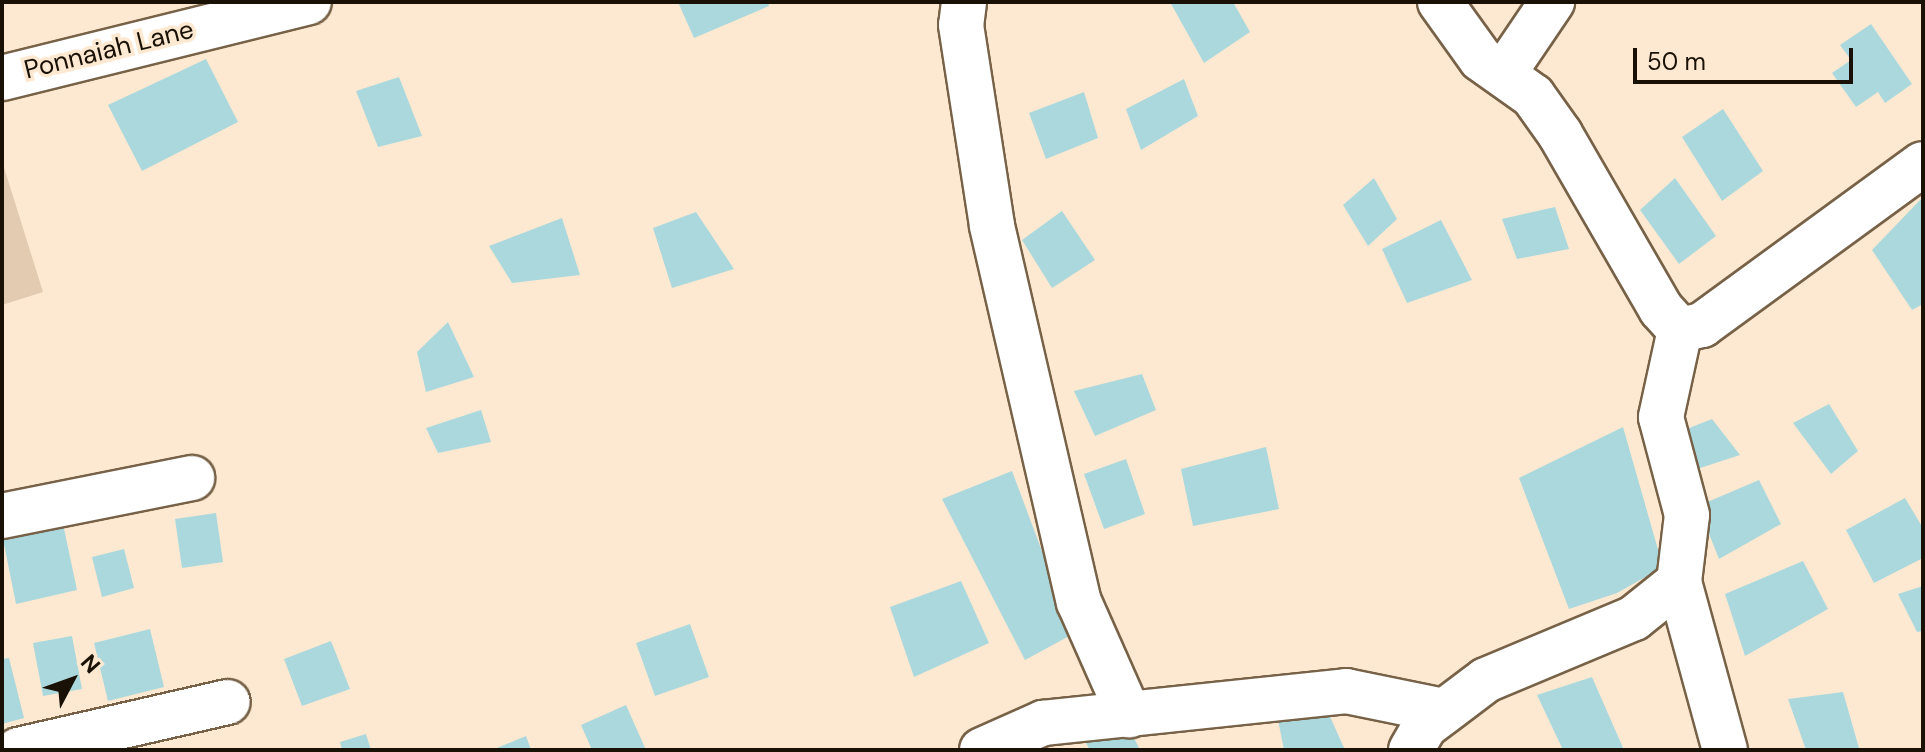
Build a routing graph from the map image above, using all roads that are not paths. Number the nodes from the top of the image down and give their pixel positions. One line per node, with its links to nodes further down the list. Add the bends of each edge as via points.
1 (309, 2): 6 (street, Ponnaiah Lane)
2 (964, 2): 14 (street, via 961,25 992,226 1058,512 1079,602)
3 (1440, 2): 5 (street, via 1481,59)
4 (1552, 2): 5 (street)
5 (1504, 73): 8 (street, via 1533,96 1560,134 1661,309)
6 (2, 78)
7 (1923, 164): 8 (street, via 1702,325)
8 (1680, 330): 11 (street, via 1661,417 1687,515)
9 (192, 478): 10 (street)
10 (2, 516)
11 (1679, 582): 13 (street, via 1634,618 1486,680); 18 (street)
12 (228, 702): 15 (street)
13 (1444, 711): 14 (street, via 1346,691); 17 (street, via 1425,726)
14 (1129, 715): 16 (street, via 1043,723)
15 (18, 750)
16 (982, 750)
17 (1411, 750)
18 (1725, 750)

